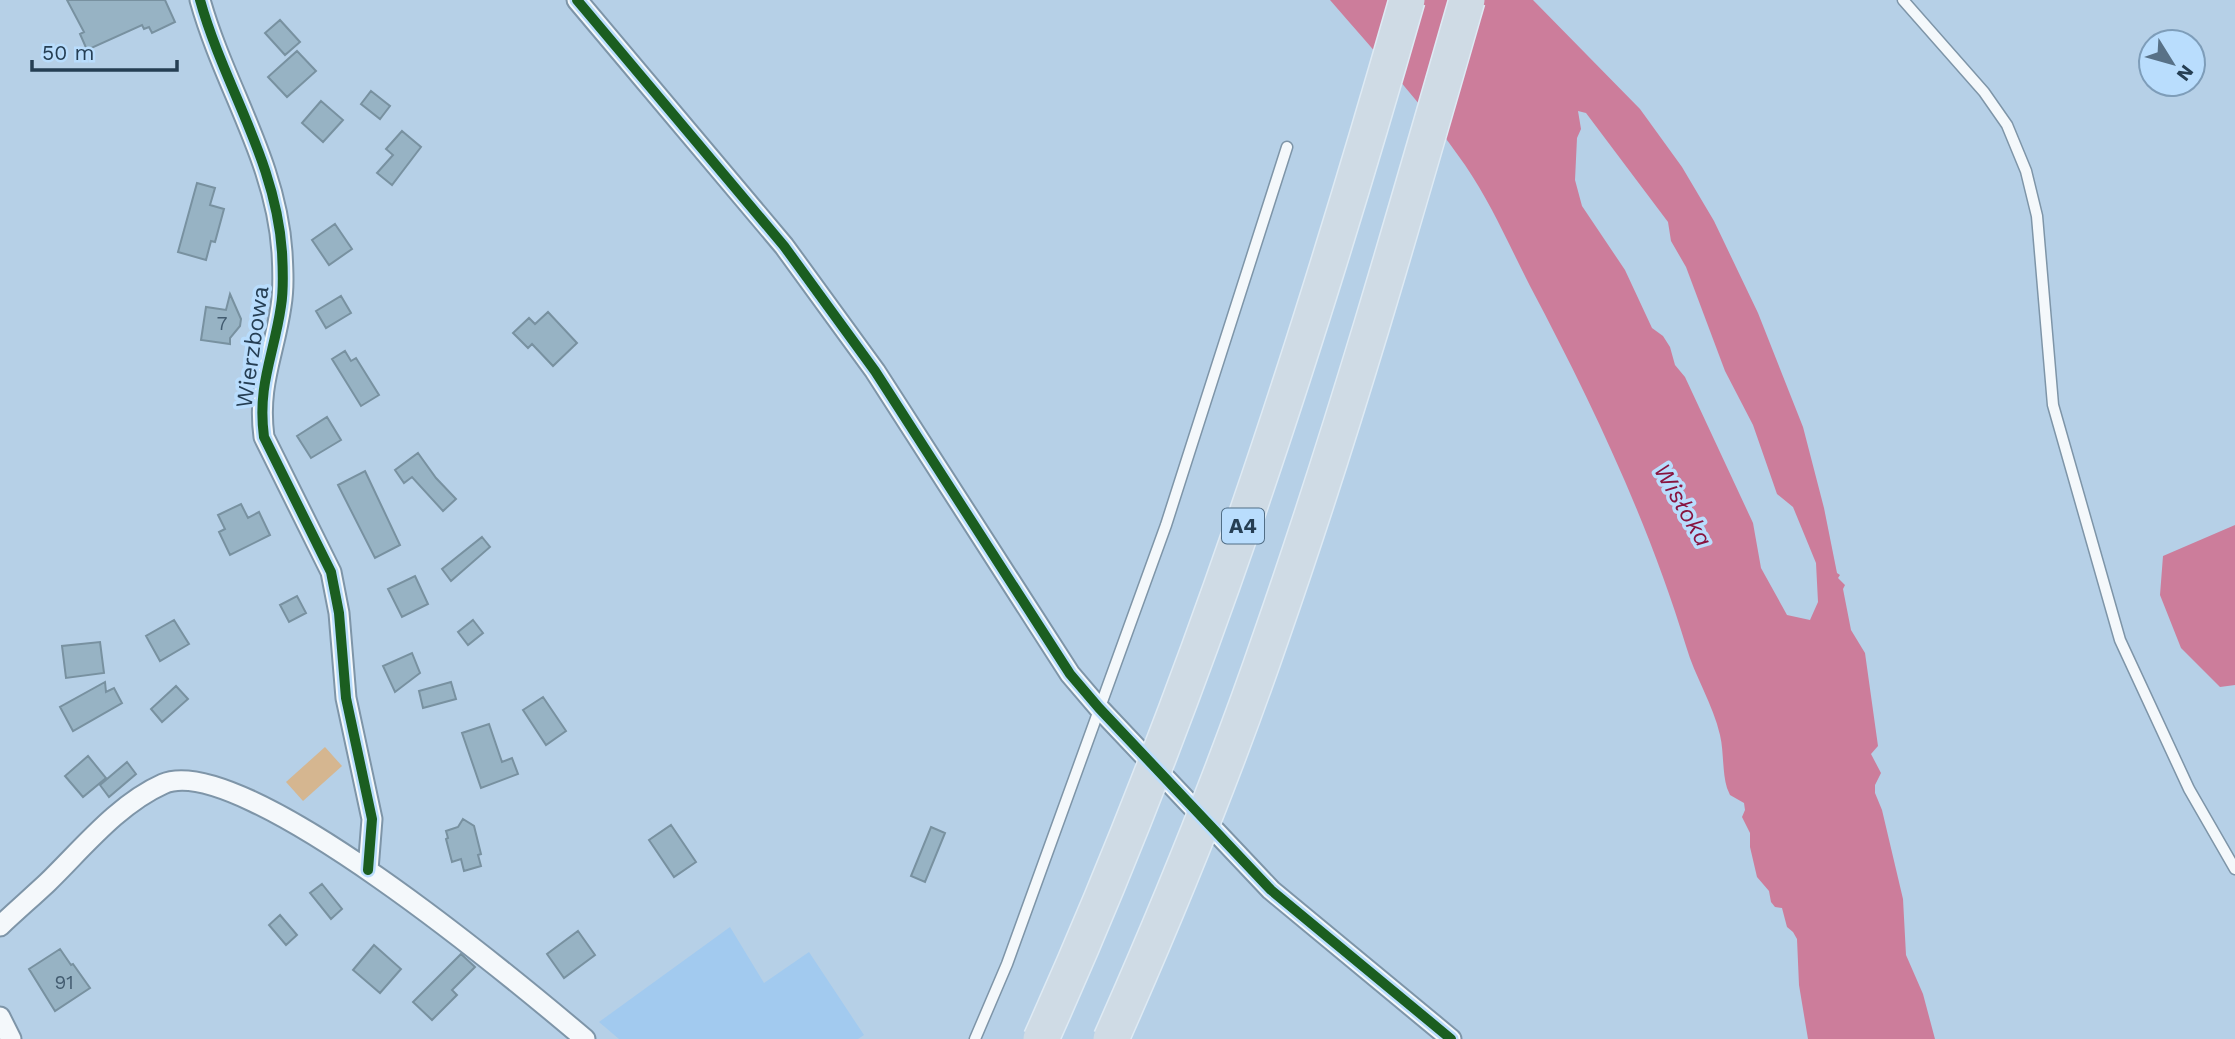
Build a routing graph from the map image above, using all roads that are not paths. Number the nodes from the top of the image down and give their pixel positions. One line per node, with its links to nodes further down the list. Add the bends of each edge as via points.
1 (200, 0): 9 (street, Wierzbowa, via 262,156 280,229 283,280 263,388 264,437 331,572 346,698 372,819)
2 (577, 0): 7 (street, via 784,246 875,371 1070,674)
3 (1407, 0): 15 (highway, A4, bridge, via 1336,242 1244,525 1137,811)
4 (1467, 0): 16 (highway, bridge, via 1358,368 1272,635 1199,830)
5 (1903, 0): 8 (lane, via 1984,92 2007,125 2026,171 2037,216 2053,405 2120,640 2189,789)
6 (1287, 147): 7 (lane, via 1166,525)
7 (1099, 709): 14 (lane, via 1007,964); 17 (street, via 1271,890)
8 (2235, 869)
9 (368, 870): 10 (street, via 245,796 222,787 166,782 105,824); 13 (street)
10 (0, 926)
11 (0, 1017): 12 (street)
12 (11, 1039)
13 (585, 1039)
14 (975, 1039)
15 (1041, 1039)
16 (1111, 1039)
17 (1451, 1039)

